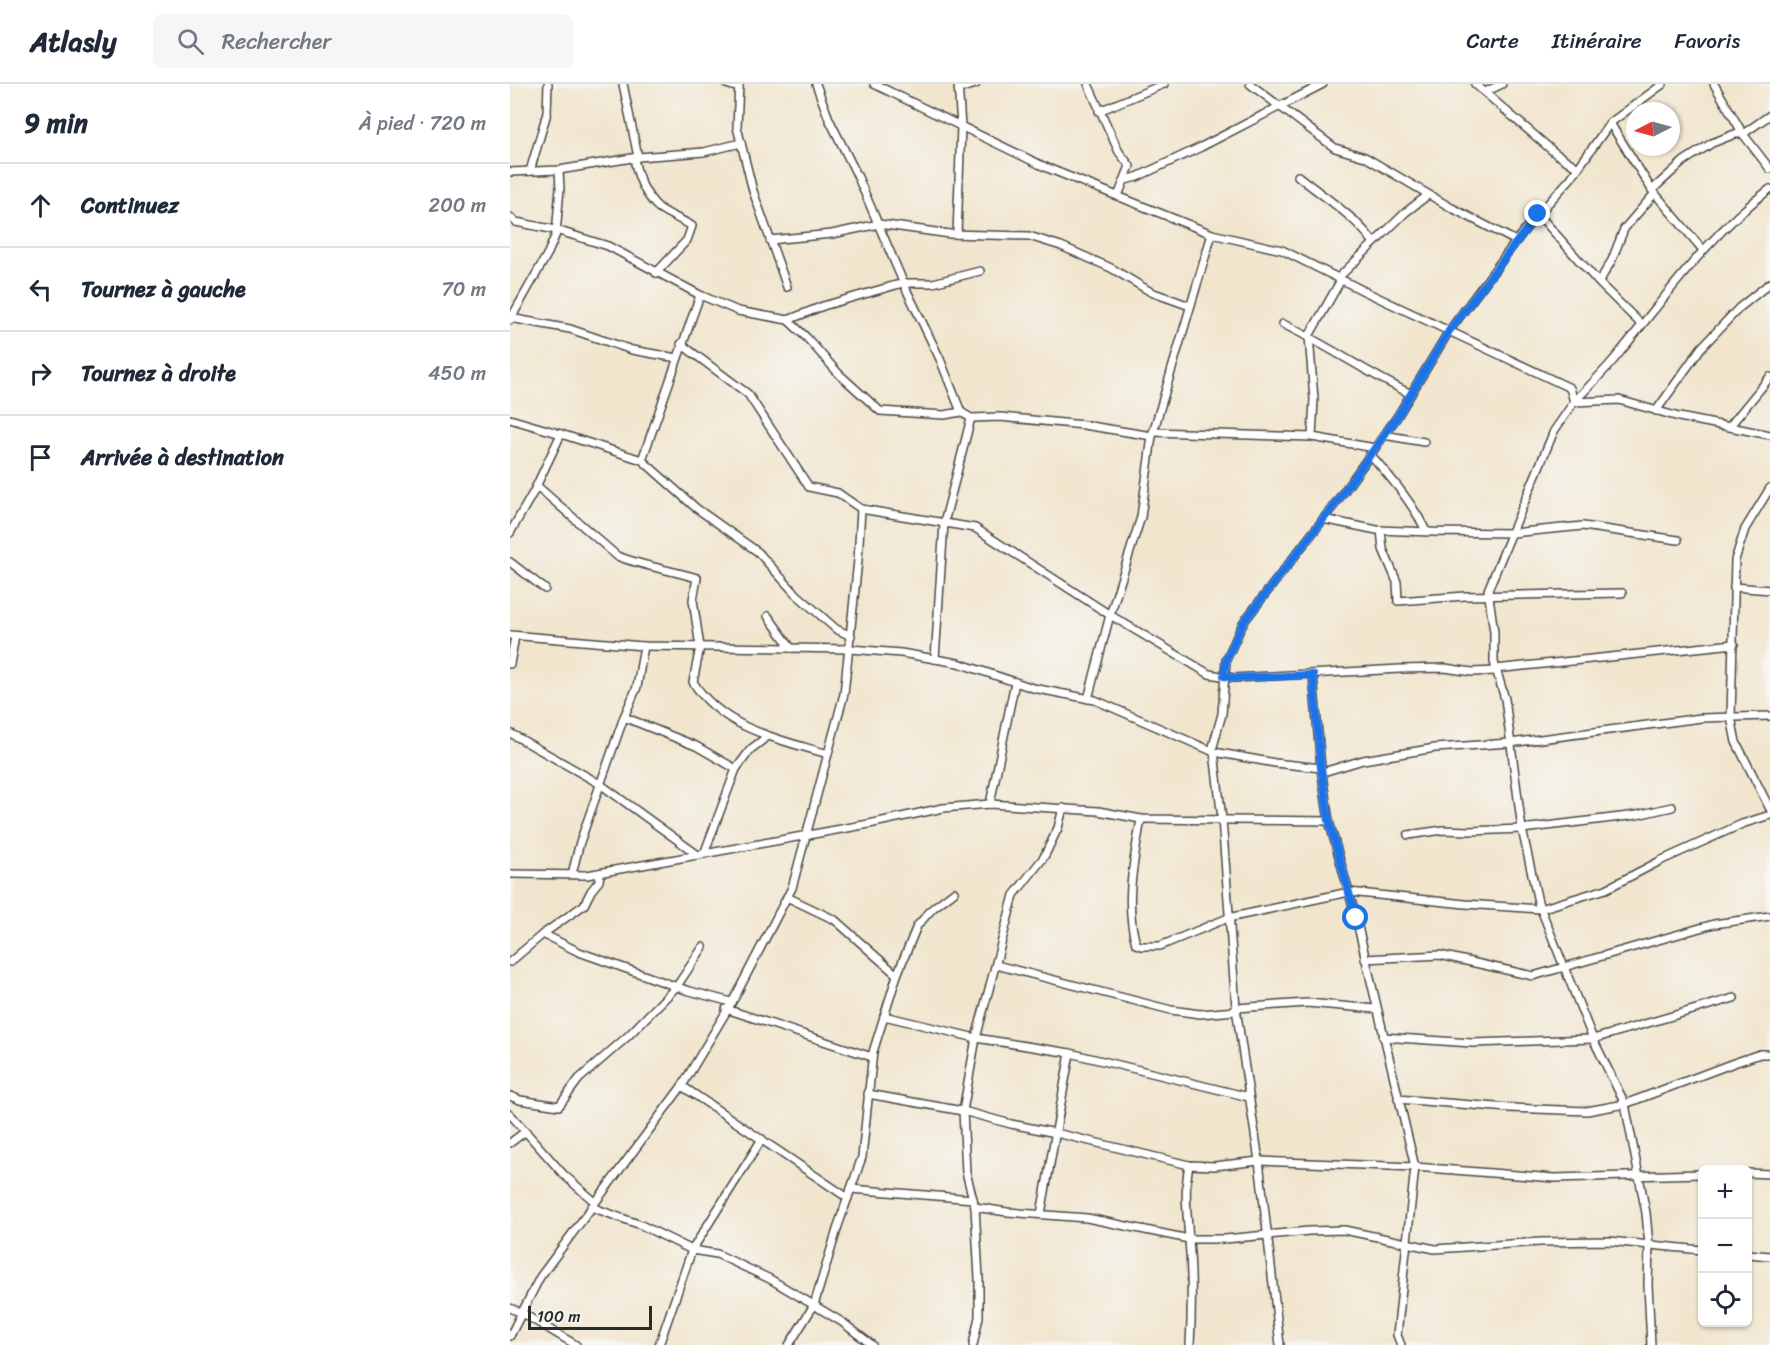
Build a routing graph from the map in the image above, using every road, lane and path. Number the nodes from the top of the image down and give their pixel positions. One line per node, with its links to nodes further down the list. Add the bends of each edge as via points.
1 (548, 84): 29 (street, via 547,113)
2 (622, 84): 25 (street)
3 (726, 84): 15 (street)
4 (816, 84): 39 (street)
5 (874, 84): 22 (street)
6 (976, 84): 16 (street)
7 (1088, 84): 19 (street)
8 (1164, 84): 19 (street)
9 (1250, 84): 18 (street)
10 (1323, 84): 18 (street)
11 (1475, 84): 17 (street)
12 (1502, 84): 17 (street)
13 (1663, 84): 21 (street)
14 (1714, 84): 23 (street)
15 (739, 86): 24 (street, via 737,128)
16 (958, 87): 22 (street)
17 (1485, 92): 26 (street)
18 (1281, 107): 32 (street); 35 (street, via 1335,148 1365,157)
19 (1099, 111): 32 (street, via 1130,166)
20 (1770, 115): 23 (street)
21 (1610, 123): 26 (street); 34 (street)
22 (961, 126): 36 (street, via 1045,167); 41 (street)
23 (1743, 134): 28 (street); 34 (street, via 1712,143 1684,161)
24 (741, 143): 25 (street, via 704,152); 43 (street)
25 (636, 158): 27 (street); 48 (street, via 637,173 647,194 660,208 692,226 687,240)
26 (1578, 168): 37 (street)
27 (559, 170): 29 (street); 40 (street)
28 (1770, 170)
29 (530, 171): 30 (street)
30 (510, 172)
31 (1298, 176): 45 (street, via 1355,221)
32 (1125, 180): 36 (street)
33 (1770, 189): 46 (street)
34 (1654, 192): 46 (street); 50 (street, via 1624,229)
35 (1428, 195): 44 (street); 45 (street)
36 (1118, 196): 42 (street)
37 (1538, 214): 44 (street); 50 (street)
38 (510, 216): 40 (street, via 516,222)
39 (879, 224): 41 (street); 43 (street, via 832,234); 51 (street)
40 (556, 230): 48 (street, via 608,246); 56 (street, via 548,253)
41 (957, 234): 55 (street, via 1029,236 1111,268 1151,292)
42 (1212, 234): 49 (street, via 1282,250); 55 (street)
43 (770, 240): 53 (street)
44 (1516, 241): 60 (street)
45 (1374, 243): 49 (street)
46 (1703, 250): 59 (street)
47 (980, 271): 51 (street, via 933,283)
48 (656, 273): 54 (street)
49 (1339, 279): 60 (street); 61 (street)
50 (1599, 282): 59 (street)
51 (903, 283): 57 (street); 68 (street)
52 (1770, 283): 67 (street, via 1739,308 1701,348)
53 (787, 287)
54 (700, 295): 57 (street, via 738,311); 62 (street)
55 (1190, 306): 73 (street)
56 (510, 319): 63 (street, via 570,329 632,350)
57 (788, 320): 68 (street, via 880,411 944,415)
58 (1283, 324): 61 (street)
59 (1642, 325): 66 (street)
60 (1449, 331): 65 (street); 66 (street, via 1570,388)
61 (1309, 336): 65 (street, via 1376,378); 76 (street, via 1314,399)
62 (681, 344): 63 (street); 82 (street, via 748,394 809,487 838,493)
63 (676, 358): 79 (street)
64 (1770, 377): 71 (street)
65 (1411, 394): 74 (street)
66 (1575, 402): 67 (street, via 1619,400); 88 (street, via 1554,431)
67 (1656, 411): 71 (street)
68 (961, 412): 69 (street)
69 (971, 418): 73 (street, via 1000,417); 84 (street)
70 (510, 419): 72 (street)
71 (1729, 427): 75 (street)
72 (561, 434): 79 (street); 80 (street)
73 (1153, 434): 76 (street); 96 (street, via 1141,517)
74 (1384, 435): 77 (street); 78 (street)
75 (1770, 435)
76 (1312, 436): 78 (street)
77 (1424, 442)
78 (1373, 451): 83 (street); 86 (street)
79 (642, 460): 99 (street, via 696,508 758,552 794,592 836,629)
80 (537, 486): 87 (street); 102 (street, via 617,556 697,578 693,600)
81 (1770, 488): 91 (street, via 1745,530 1735,560)
82 (861, 509): 84 (street); 99 (street)
83 (1323, 519): 85 (street); 109 (street, via 1243,623 1226,660)
84 (944, 524): 96 (street, via 975,528); 105 (street)
85 (1381, 530): 86 (street); 95 (street, via 1398,601)
86 (1426, 531): 88 (street)
87 (510, 533)
88 (1513, 533): 89 (street, via 1583,526); 95 (street, via 1488,590)
89 (1678, 540)
90 (510, 562): 92 (street)
91 (1734, 587): 93 (street); 100 (street)
92 (545, 589)
93 (1770, 590)
94 (1622, 593): 95 (street)
95 (1489, 596): 107 (street)
96 (1110, 615): 109 (street, via 1209,674); 111 (street)
97 (768, 616): 103 (street)
98 (513, 636): 101 (street); 106 (street)
99 (851, 636): 104 (street)
100 (1734, 644): 107 (street); 114 (street)
101 (644, 646): 102 (street); 113 (street, via 637,687)
102 (700, 646): 103 (street); 116 (street, via 693,682 703,697 719,712)
103 (791, 648): 104 (street)
104 (850, 649): 105 (street); 119 (street, via 844,694)
105 (935, 659): 110 (street)
106 (510, 664)
107 (1495, 670): 108 (street, via 1444,668); 117 (street, via 1503,686)
108 (1313, 675): 109 (street); 121 (street)
109 (1224, 676): 118 (street, via 1222,714)
110 (1016, 682): 111 (street); 123 (street)
111 (1088, 699): 118 (street)
112 (1770, 716): 114 (street)
113 (624, 717): 120 (street, via 696,746); 122 (street)
114 (1731, 717): 117 (street); 126 (street, via 1736,742)
115 (510, 733): 122 (street)
116 (768, 736): 119 (street); 120 (street, via 751,749)
117 (1510, 743): 121 (street, via 1435,748); 131 (street)
118 (1213, 751): 121 (street); 129 (street)
119 (828, 754): 132 (street)
120 (736, 769): 134 (street)
121 (1322, 770): 130 (street)
122 (600, 784): 134 (street); 137 (street)
123 (990, 804): 125 (street); 132 (street, via 943,808)
124 (1672, 807): 131 (street)
125 (1063, 808): 128 (street); 148 (street, via 1044,857 1014,895)
126 (1770, 809)
127 (1770, 815): 141 (street, via 1662,860 1606,889)
128 (1141, 819): 129 (street); 143 (street, via 1131,882 1130,916 1136,944 1160,946)
129 (1222, 819): 130 (street); 143 (street)
130 (1329, 821): 139 (street)
131 (1522, 829): 133 (street, via 1443,830); 141 (street)
132 (806, 834): 134 (street); 140 (street)
133 (1408, 836)
134 (701, 855): 135 (street)
135 (600, 873): 137 (street); 144 (street, via 584,905)
136 (510, 874): 137 (street)
137 (572, 874)
138 (954, 892): 150 (street, via 917,926)
139 (1349, 892): 141 (street); 143 (street); 146 (street)
140 (787, 897): 150 (street, via 835,920); 153 (street)
141 (1540, 909): 149 (street)
142 (1770, 915): 149 (street, via 1714,924)
143 (1228, 918): 154 (street)
144 (543, 934): 147 (street); 151 (street, via 579,952)
145 (703, 947): 151 (street)
146 (1365, 959): 149 (street, via 1440,955 1533,976); 155 (street)
147 (510, 962)
148 (996, 965): 154 (street, via 1171,1010 1200,1014); 158 (street)
149 (1563, 966): 159 (street)
150 (897, 975): 156 (street)
151 (677, 986): 153 (street); 165 (street, via 579,1079 559,1106)
152 (1734, 998): 159 (street)
153 (729, 1005): 162 (street); 163 (street)
154 (1236, 1009): 155 (street, via 1307,1004); 166 (street)
155 (1376, 1010): 157 (street)
156 (884, 1016): 158 (street); 162 (street)
157 (1383, 1037): 159 (street, via 1472,1043); 167 (street)
158 (976, 1038): 160 (street); 169 (street)
159 (1593, 1039): 168 (street)
160 (1070, 1053): 166 (street); 172 (street)
161 (1767, 1054): 168 (street)
162 (872, 1057): 164 (street)
163 (682, 1086): 173 (street); 185 (street)
164 (868, 1094): 169 (street); 182 (street, via 862,1157)
165 (510, 1096)
166 (1249, 1097): 175 (street)
167 (1398, 1099): 168 (street, via 1587,1111); 177 (street)
168 (1625, 1104): 181 (street)
169 (963, 1111): 172 (street); 184 (street, via 966,1172)
170 (510, 1114): 171 (street)
171 (526, 1131): 174 (street); 185 (street)
172 (1056, 1132): 176 (street); 186 (street)
173 (762, 1139): 183 (street); 191 (street)
174 (510, 1143)
175 (1259, 1161): 176 (street); 177 (street); 187 (street)
176 (1189, 1165): 188 (street, via 1185,1203)
177 (1415, 1167): 181 (street, via 1554,1178); 189 (street)
178 (1752, 1173): 180 (street)
179 (1698, 1174): 181 (street)
180 (1770, 1174)
181 (1640, 1177): 190 (street)
182 (851, 1189): 183 (street); 184 (street)
183 (848, 1198): 195 (street)
184 (974, 1203): 186 (street, via 1007,1212); 203 (street, via 980,1278 979,1317)
185 (593, 1205): 191 (street); 197 (street, via 540,1277)
186 (1041, 1214): 188 (street, via 1087,1218)
187 (1267, 1235): 188 (street); 189 (street, via 1344,1230); 205 (street)
188 (1189, 1239): 204 (street)
189 (1407, 1245): 190 (street, via 1453,1249 1609,1240); 206 (street, via 1397,1335)
190 (1649, 1245): 192 (street); 207 (street)
191 (692, 1250): 195 (street, via 717,1254); 200 (street)
192 (1698, 1250)
193 (1752, 1254): 194 (street)
194 (1770, 1256)
195 (814, 1305): 201 (street); 202 (street)
196 (510, 1308): 197 (street)
197 (522, 1313): 198 (street); 199 (street)
198 (510, 1336)
199 (576, 1345)
200 (659, 1345)
201 (789, 1345)
202 (872, 1345)
203 (973, 1345)
204 (1190, 1345)
205 (1280, 1345)
206 (1401, 1345)
207 (1651, 1345)

